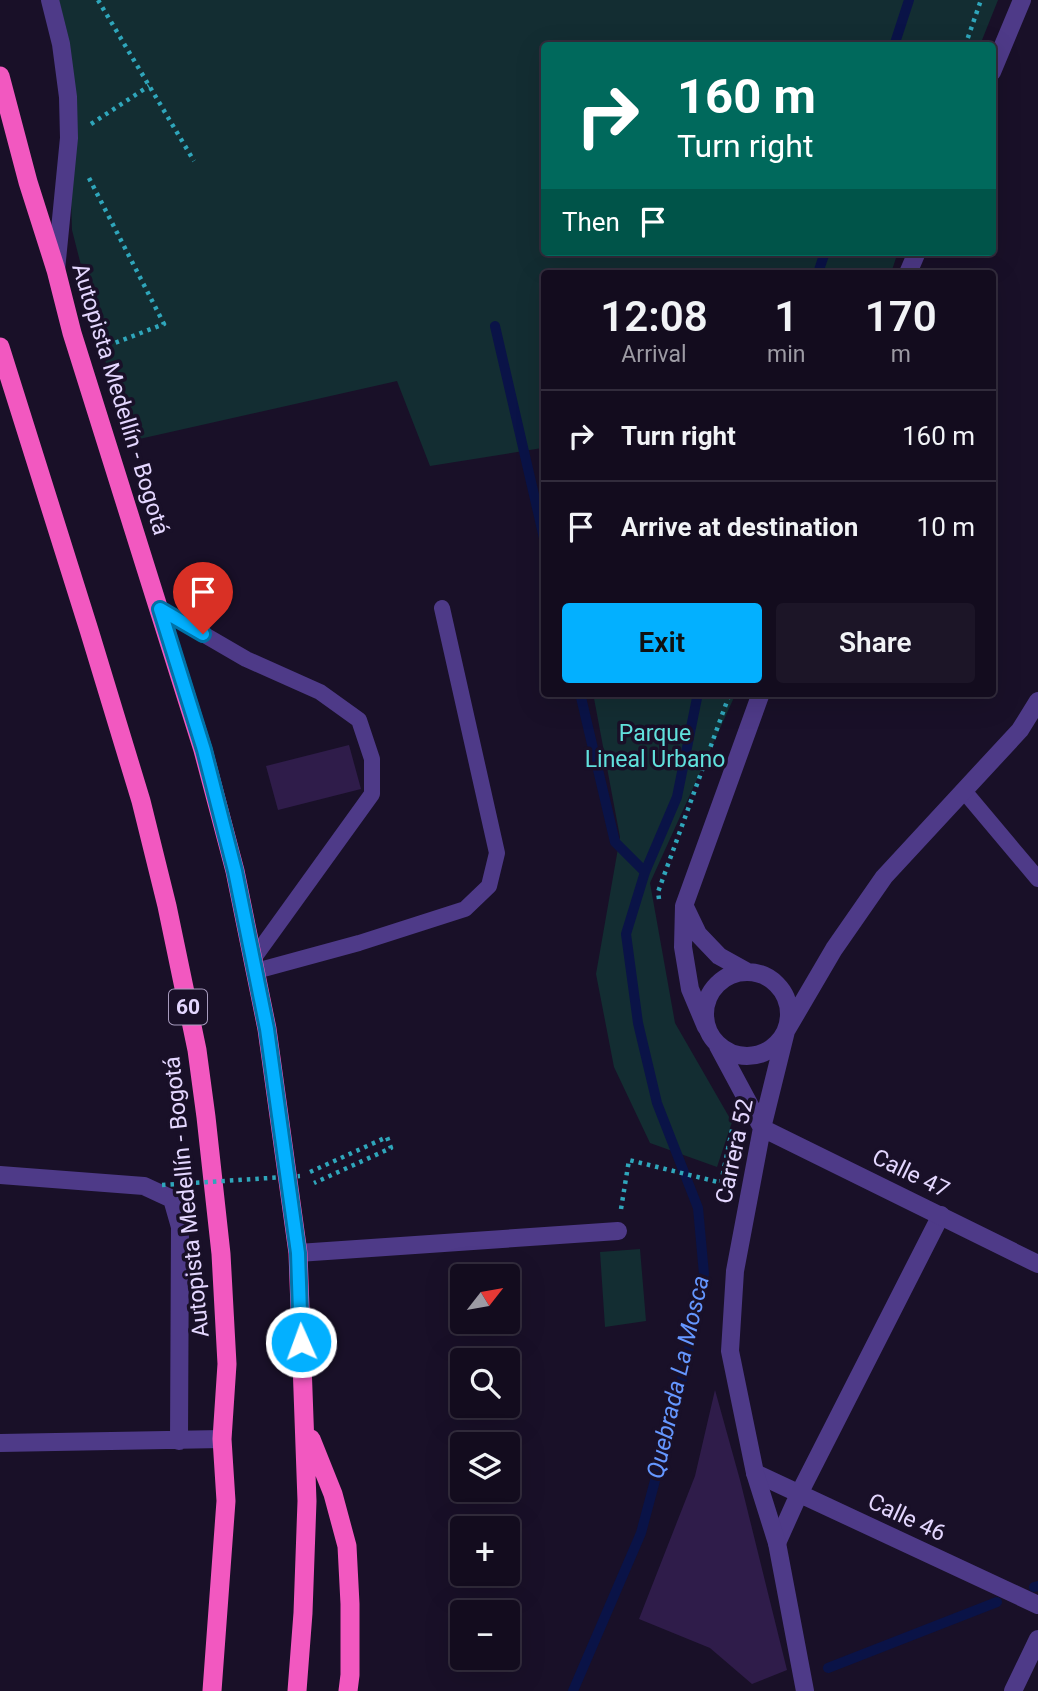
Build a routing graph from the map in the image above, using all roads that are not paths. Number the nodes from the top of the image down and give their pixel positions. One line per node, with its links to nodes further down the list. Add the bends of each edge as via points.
1 (50, 0): 5 (street, via 67,83 69,138)
2 (1022, 0): 3 (street)
3 (996, 62)
4 (0, 76): 5 (highway, Autopista Medellín - Bogotá)
5 (56, 270): 8 (highway, Autopista Medellín - Bogotá)
6 (0, 347): 26 (highway, Autopista Medellín - Bogotá / 60, via 141,802 191,1024 221,1254 227,1364)
7 (442, 608): 14 (lane, via 497,853 489,886 465,909 359,943)
8 (160, 609): 14 (highway, Autopista Medellín - Bogotá, via 204,750); 14 (lane, via 246,659 320,692 359,720 372,759 372,794)
9 (760, 697): 13 (street)
10 (1038, 701): 11 (street, Carrera 52, via 1020,730)
11 (964, 791): 12 (lane); 17 (street, Carrera 52, via 884,877 834,949)
12 (1038, 879)
13 (684, 906): 15 (street, via 698,934 719,957); 16 (street, via 683,947 690,989)
14 (255, 965): 23 (highway, Autopista Medellín - Bogotá)
15 (746, 971): 16 (street, via 722,979 712,989 706,1001); 17 (street, via 772,980 782,990 788,1004)
16 (706, 1027): 18 (street)
17 (786, 1031): 18 (street, via 761,1055 738,1056); 19 (street, Carrera 52)
18 (718, 1046): 19 (street)
19 (762, 1128): 21 (street, Calle 47); 29 (street, Carrera 52, via 735,1271 730,1351)
20 (0, 1175): 27 (street, via 144,1186 172,1199 180,1227)
21 (941, 1215): 24 (street, Calle 47); 30 (street)
22 (618, 1231): 23 (street)
23 (298, 1253): 25 (highway, Autopista Medellín - Bogotá)
24 (1038, 1264)
25 (305, 1425): 35 (highway, Autopista Medellín - Bogotá, via 307,1513); 36 (highway, via 333,1494 347,1546)
26 (222, 1439): 27 (street); 34 (highway, Autopista Medellín - Bogotá / 60, via 226,1501)
27 (179, 1441): 28 (street)
28 (0, 1443)
29 (755, 1473): 30 (street, Calle 46); 31 (street, Carrera 52)
30 (799, 1494): 31 (street); 32 (street, Calle 46)
31 (777, 1543): 37 (street, Carrera 52)
32 (1038, 1605)
33 (1038, 1639): 38 (street)
34 (212, 1691)
35 (297, 1691)
36 (348, 1691)
37 (805, 1691)
38 (1013, 1691)

